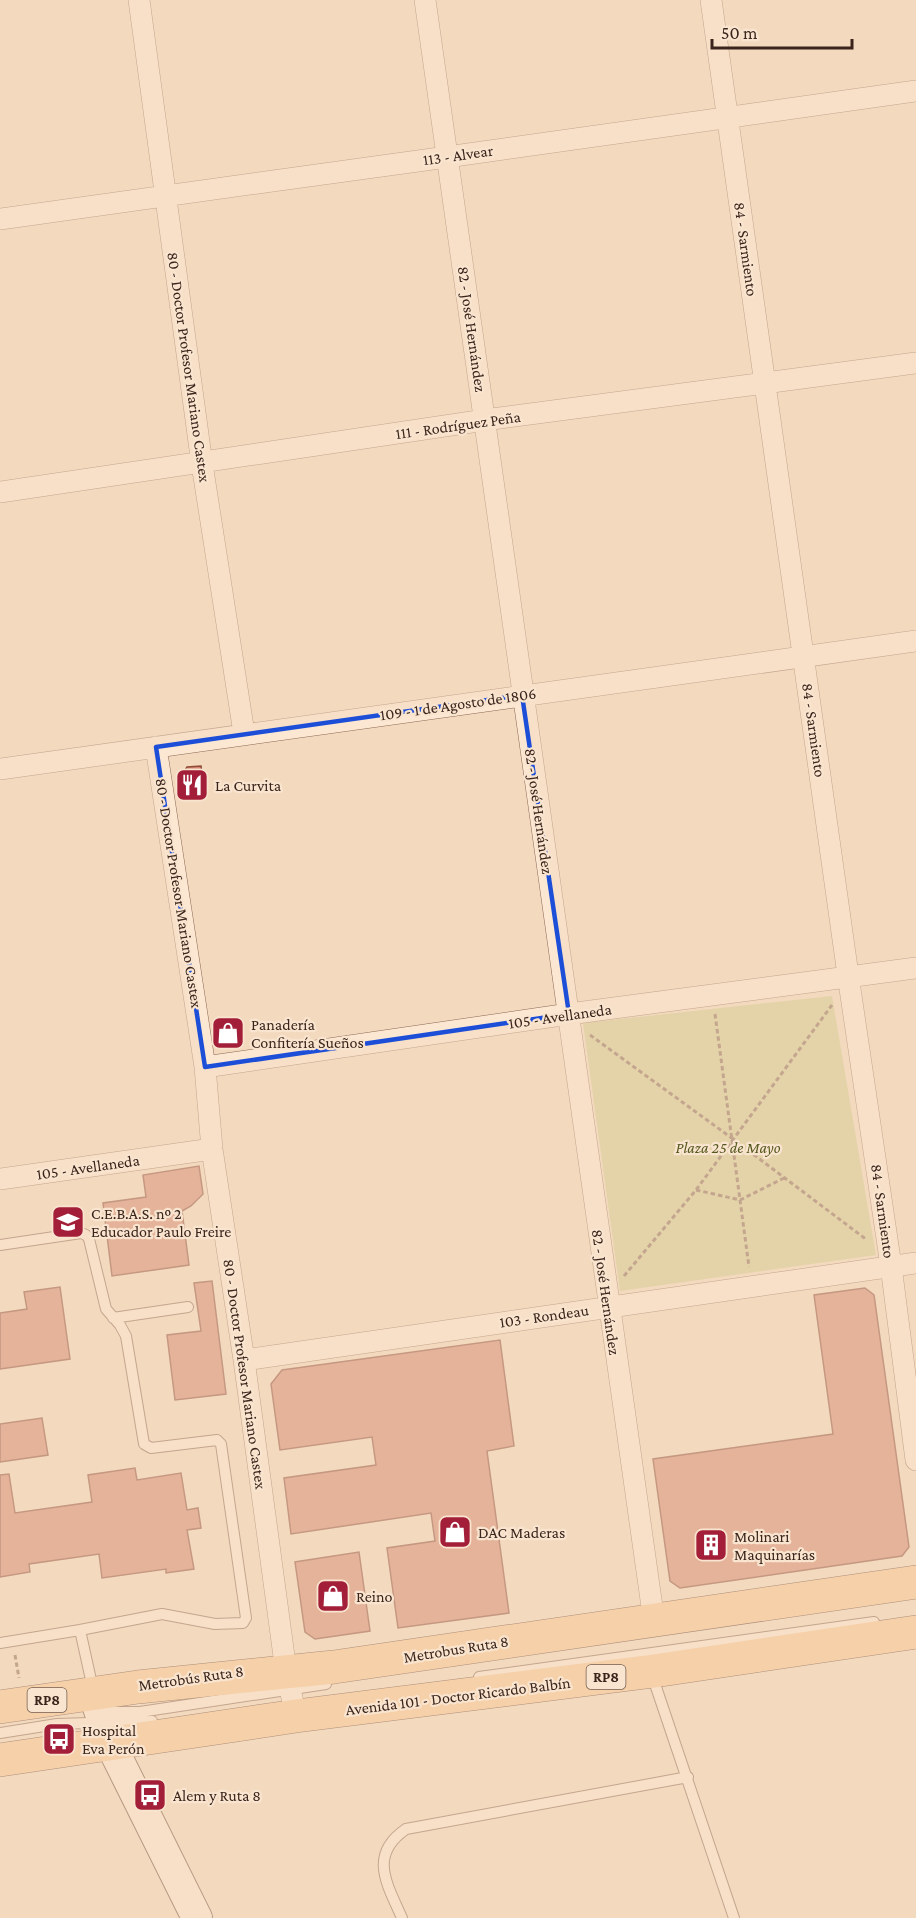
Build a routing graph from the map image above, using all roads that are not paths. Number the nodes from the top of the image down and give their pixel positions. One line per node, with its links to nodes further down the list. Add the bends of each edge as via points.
1 (139, 0): 7 (street, 80 - Doctor Profesor Mariano Castex)
2 (425, 0): 6 (street, 82 - José Hernández)
3 (711, 0): 5 (street, 84 - Sarmiento)
4 (916, 91): 5 (street, 113 - Alvear)
5 (729, 116): 6 (street, 113 - Alvear); 10 (street, 84 - Sarmiento)
6 (448, 157): 7 (street, 113 - Alvear); 11 (street, 82 - José Hernández)
7 (165, 194): 8 (street, 113 - Alvear); 12 (street, 80 - Doctor Profesor Mariano Castex)
8 (0, 219)
9 (916, 363): 10 (street, 111 - Rodríguez Peña)
10 (764, 384): 11 (street, 111 - Rodríguez Peña); 15 (street, 84 - Sarmiento)
11 (485, 420): 12 (street, 111 - Rodríguez Peña); 16 (street, 82 - José Hernández)
12 (202, 464): 13 (street, 111 - Rodríguez Peña); 17 (street, 80 - Doctor Profesor Mariano Castex)
13 (0, 492)
14 (916, 641): 15 (street, 109 - 1 de Agosto de 1806)
15 (803, 657): 16 (street, 109 - 1 de Agosto de 1806); 21 (street, 84 - Sarmiento)
16 (522, 695): 17 (street, 109 - 1 de Agosto de 1806); 22 (street, 82 - José Hernández)
17 (244, 733): 18 (street, 109 - 1 de Agosto de 1806)
18 (156, 747): 19 (street, 109 - 1 de Agosto de 1806); 23 (street, 80 - Doctor Profesor Mariano Castex)
19 (0, 769)
20 (916, 968): 21 (street, 105 - Avellaneda)
21 (849, 979): 22 (street, 105 - Avellaneda); 27 (street, 84 - Sarmiento)
22 (569, 1017): 23 (street, 105 - Avellaneda); 29 (street, 82 - José Hernández)
23 (205, 1067): 24 (street, 80 - Doctor Profesor Mariano Castex)
24 (212, 1149): 25 (street, 105 - Avellaneda); 32 (street, 80 - Doctor Profesor Mariano Castex)
25 (1, 1175)
26 (0, 1245): 31 (lane, via 86,1235 106,1309)
27 (890, 1262): 28 (street, 103 - Rondeau); 29 (street, 103 - Rondeau, via 751,1286); 33 (street, 84 - Sarmiento)
28 (916, 1263)
29 (607, 1302): 32 (street, 103 - Rondeau); 37 (street, 82 - José Hernández)
30 (188, 1307): 31 (lane)
31 (113, 1318): 39 (lane, via 126,1336 144,1444 151,1448 217,1440 221,1444 246,1618 243,1623 215,1624 162,1614)
32 (244, 1360): 46 (street, 80 - Doctor Profesor Mariano Castex)
33 (916, 1460)
34 (916, 1582): 37 (main road, Avenida 101 - Doctor Ricardo Balbín / RP8)
35 (916, 1593): 36 (lane)
36 (886, 1598)
37 (654, 1621): 46 (main road, Avenida 101 - Doctor Ricardo Balbín / RP8, via 334,1667)
38 (880, 1621): 43 (lane, Metrobus Ruta 8)
39 (80, 1630): 41 (lane); 49 (lane)
40 (916, 1632): 42 (main road, Avenida 101 - Doctor Ricardo Balbín / RP8)
41 (6, 1642)
42 (654, 1671): 46 (main road, Avenida 101 - Doctor Ricardo Balbín / RP8); 53 (lane)
43 (467, 1678)
44 (342, 1681): 46 (lane)
45 (179, 1694): 46 (lane, Metrobús Ruta 8, via 249,1684)
46 (291, 1698): 49 (main road, Avenida 101 - Doctor Ricardo Balbín / RP8); 49 (main road, Avenida 101 - Doctor Ricardo Balbín / RP8)
47 (132, 1701): 49 (lane, Metrobús Ruta 8)
48 (29, 1710): 49 (main road, Avenida 101 - Doctor Ricardo Balbín / RP8)
49 (99, 1715): 50 (lane, via 142,1723); 51 (lane); 52 (main road, Avenida 101 - Doctor Ricardo Balbín / RP8); 54 (street)
50 (165, 1720)
51 (0, 1733)
52 (0, 1760)
53 (688, 1777): 55 (lane, via 406,1829 386,1849 384,1864 386,1882); 56 (lane)
54 (197, 1918)
55 (402, 1918)
56 (734, 1918)

